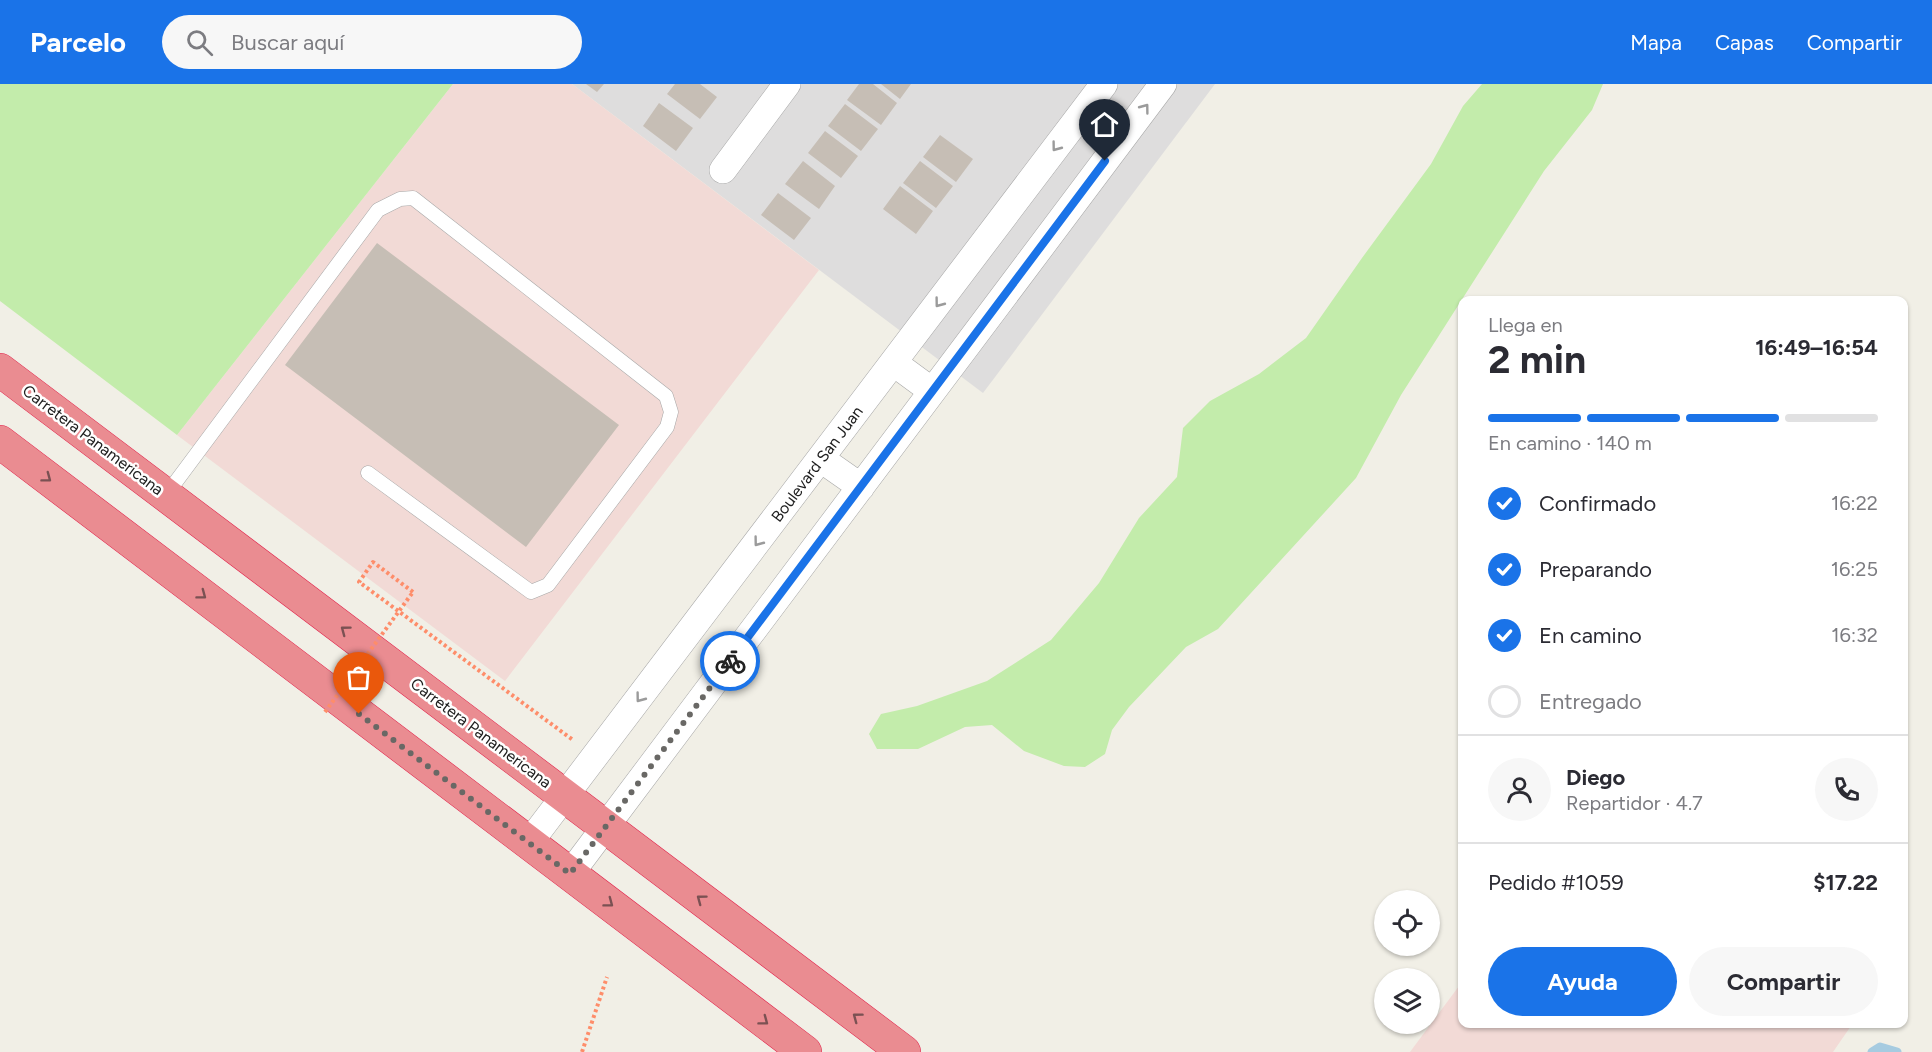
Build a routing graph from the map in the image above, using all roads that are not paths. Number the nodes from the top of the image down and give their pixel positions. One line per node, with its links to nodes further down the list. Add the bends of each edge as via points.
1 (788, 84): 4 (street)
2 (1104, 84): 5 (street, Boulevard San Juan, one-way to 5)
3 (1163, 84): 7 (street, one-way to 3)
4 (723, 171)
5 (894, 363): 7 (street); 9 (street, Boulevard San Juan)
6 (0, 370): 12 (highway, Carretera Panamericana)
7 (933, 391): 11 (street)
8 (0, 442): 15 (highway, one-way to 15)
9 (821, 459): 11 (street); 13 (street, Boulevard San Juan, one-way to 13)
10 (368, 473): 12 (lane, via 531,592 548,585 667,427 671,412 666,396 422,205 413,198 400,200 378,210)
11 (861, 487): 14 (street)
12 (166, 495): 13 (highway, Carretera Panamericana, one-way to 12)
13 (565, 797): 14 (highway, Carretera Panamericana); 15 (street, Boulevard San Juan)
14 (606, 827): 16 (street); 18 (highway, Carretera Panamericana, one-way to 14)
15 (529, 843): 16 (highway)
16 (570, 874): 17 (highway, one-way to 17)
17 (805, 1052)
18 (904, 1052)

